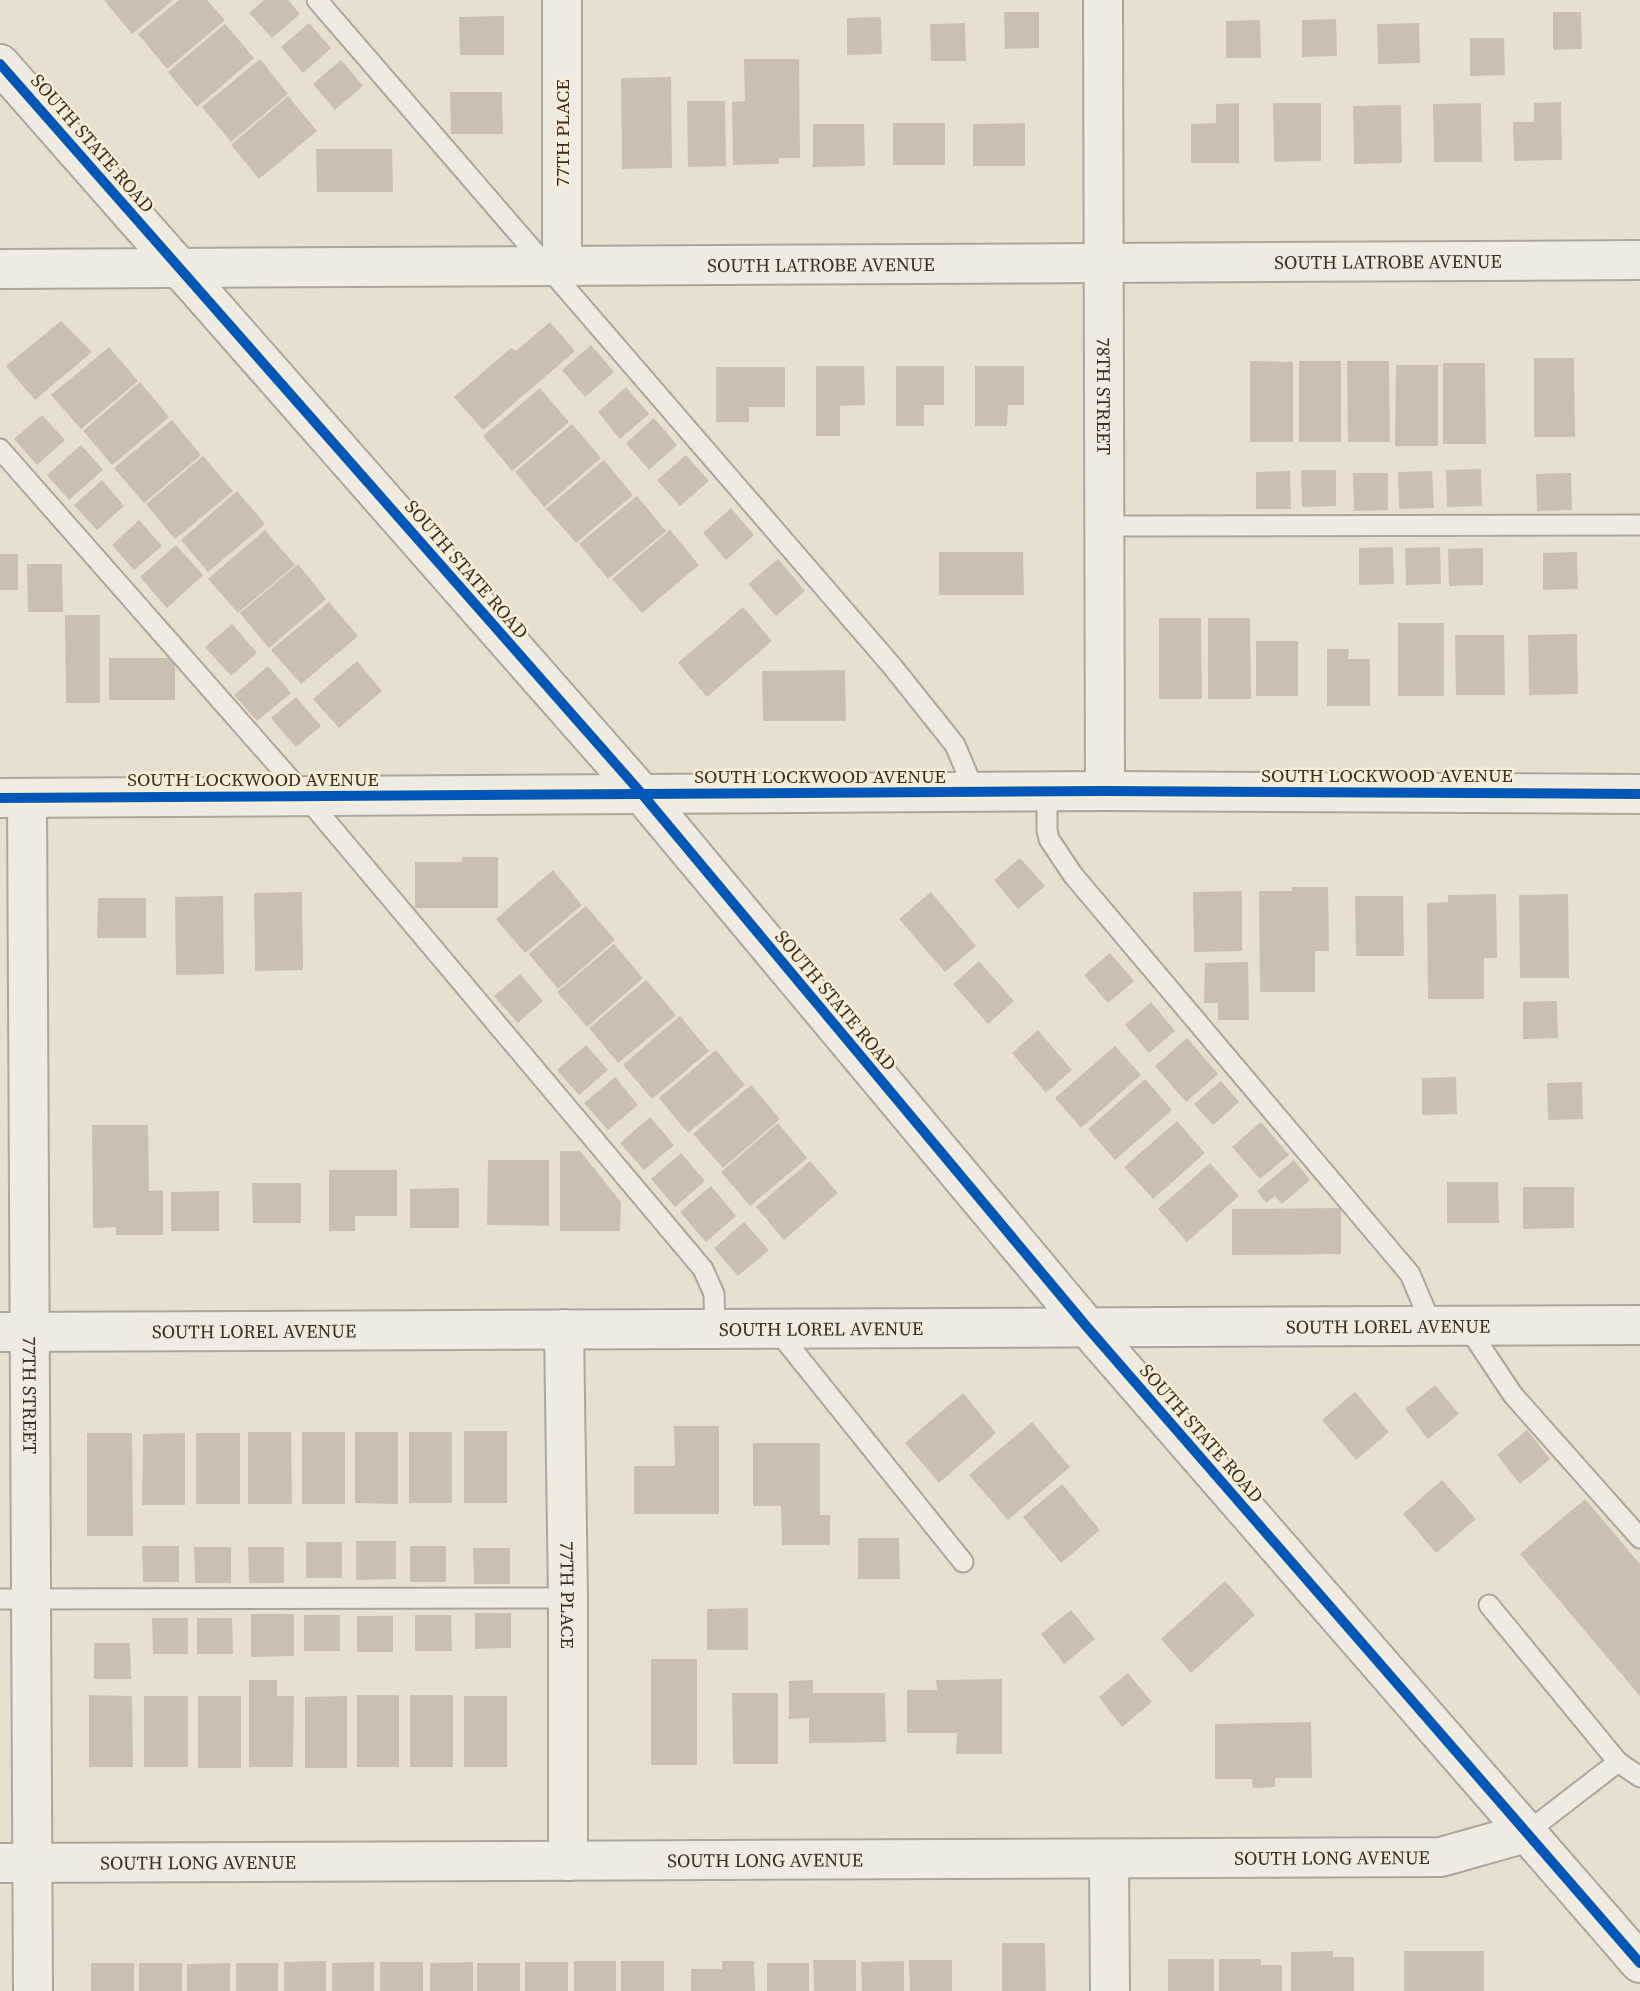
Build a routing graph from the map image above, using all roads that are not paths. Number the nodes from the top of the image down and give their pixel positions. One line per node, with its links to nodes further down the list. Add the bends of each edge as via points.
1 (317, 0): 7 (lane)
2 (562, 0): 7 (street, 77TH PLACE)
3 (1103, 0): 6 (street, 78TH STREET)
4 (0, 64): 8 (street, SOUTH STATE ROAD)
5 (1640, 260): 6 (street, SOUTH LATROBE AVENUE)
6 (1103, 263): 7 (street, SOUTH LATROBE AVENUE); 12 (street, 78TH STREET)
7 (554, 266): 8 (street, SOUTH LATROBE AVENUE); 14 (lane, via 944,729)
8 (178, 268): 9 (street, SOUTH LATROBE AVENUE); 16 (street, SOUTH STATE ROAD)
9 (0, 269)
10 (0, 449): 18 (lane)
11 (1640, 525): 12 (lane)
12 (1104, 526): 13 (street, 78TH STREET)
13 (1105, 791): 15 (street, SOUTH LOCKWOOD AVENUE); 17 (street, SOUTH LOCKWOOD AVENUE)
14 (975, 792): 15 (street, SOUTH LOCKWOOD AVENUE); 16 (street, SOUTH LOCKWOOD AVENUE)
15 (1047, 792): 21 (lane, via 1049,839 1073,875)
16 (642, 794): 18 (street, SOUTH LOCKWOOD AVENUE); 22 (street, SOUTH STATE ROAD)
17 (1640, 794)
18 (305, 796): 19 (street, SOUTH LOCKWOOD AVENUE); 24 (lane, via 703,1269 714,1294)
19 (14, 798): 26 (street, 77TH STREET)
20 (1640, 1325): 21 (street, SOUTH LOREL AVENUE)
21 (1449, 1326): 22 (street, SOUTH LOREL AVENUE); 27 (lane)
22 (1087, 1327): 25 (street, SOUTH LOREL AVENUE); 34 (street, SOUTH STATE ROAD)
23 (564, 1329): 24 (street, SOUTH LOREL AVENUE); 26 (street, SOUTH LOREL AVENUE); 29 (street, 77TH PLACE)
24 (715, 1329): 25 (street, SOUTH LOREL AVENUE)
25 (776, 1329): 28 (lane)
26 (15, 1332): 30 (street, 77TH STREET)
27 (1640, 1538)
28 (962, 1562)
29 (568, 1598): 30 (lane); 36 (street, 77TH PLACE)
30 (15, 1599): 37 (street, 77TH STREET)
31 (1489, 1605): 32 (lane)
32 (1618, 1762): 33 (lane); 34 (lane)
33 (1640, 1777)
34 (1526, 1833): 35 (street, SOUTH LONG AVENUE, via 1441,1857); 38 (street, SOUTH STATE ROAD)
35 (1109, 1859): 36 (street, SOUTH LONG AVENUE); 40 (street)
36 (568, 1861): 37 (street, SOUTH LONG AVENUE)
37 (16, 1863): 39 (street, 77TH STREET)
38 (1640, 1963)
39 (33, 1991)
40 (1111, 1991)

